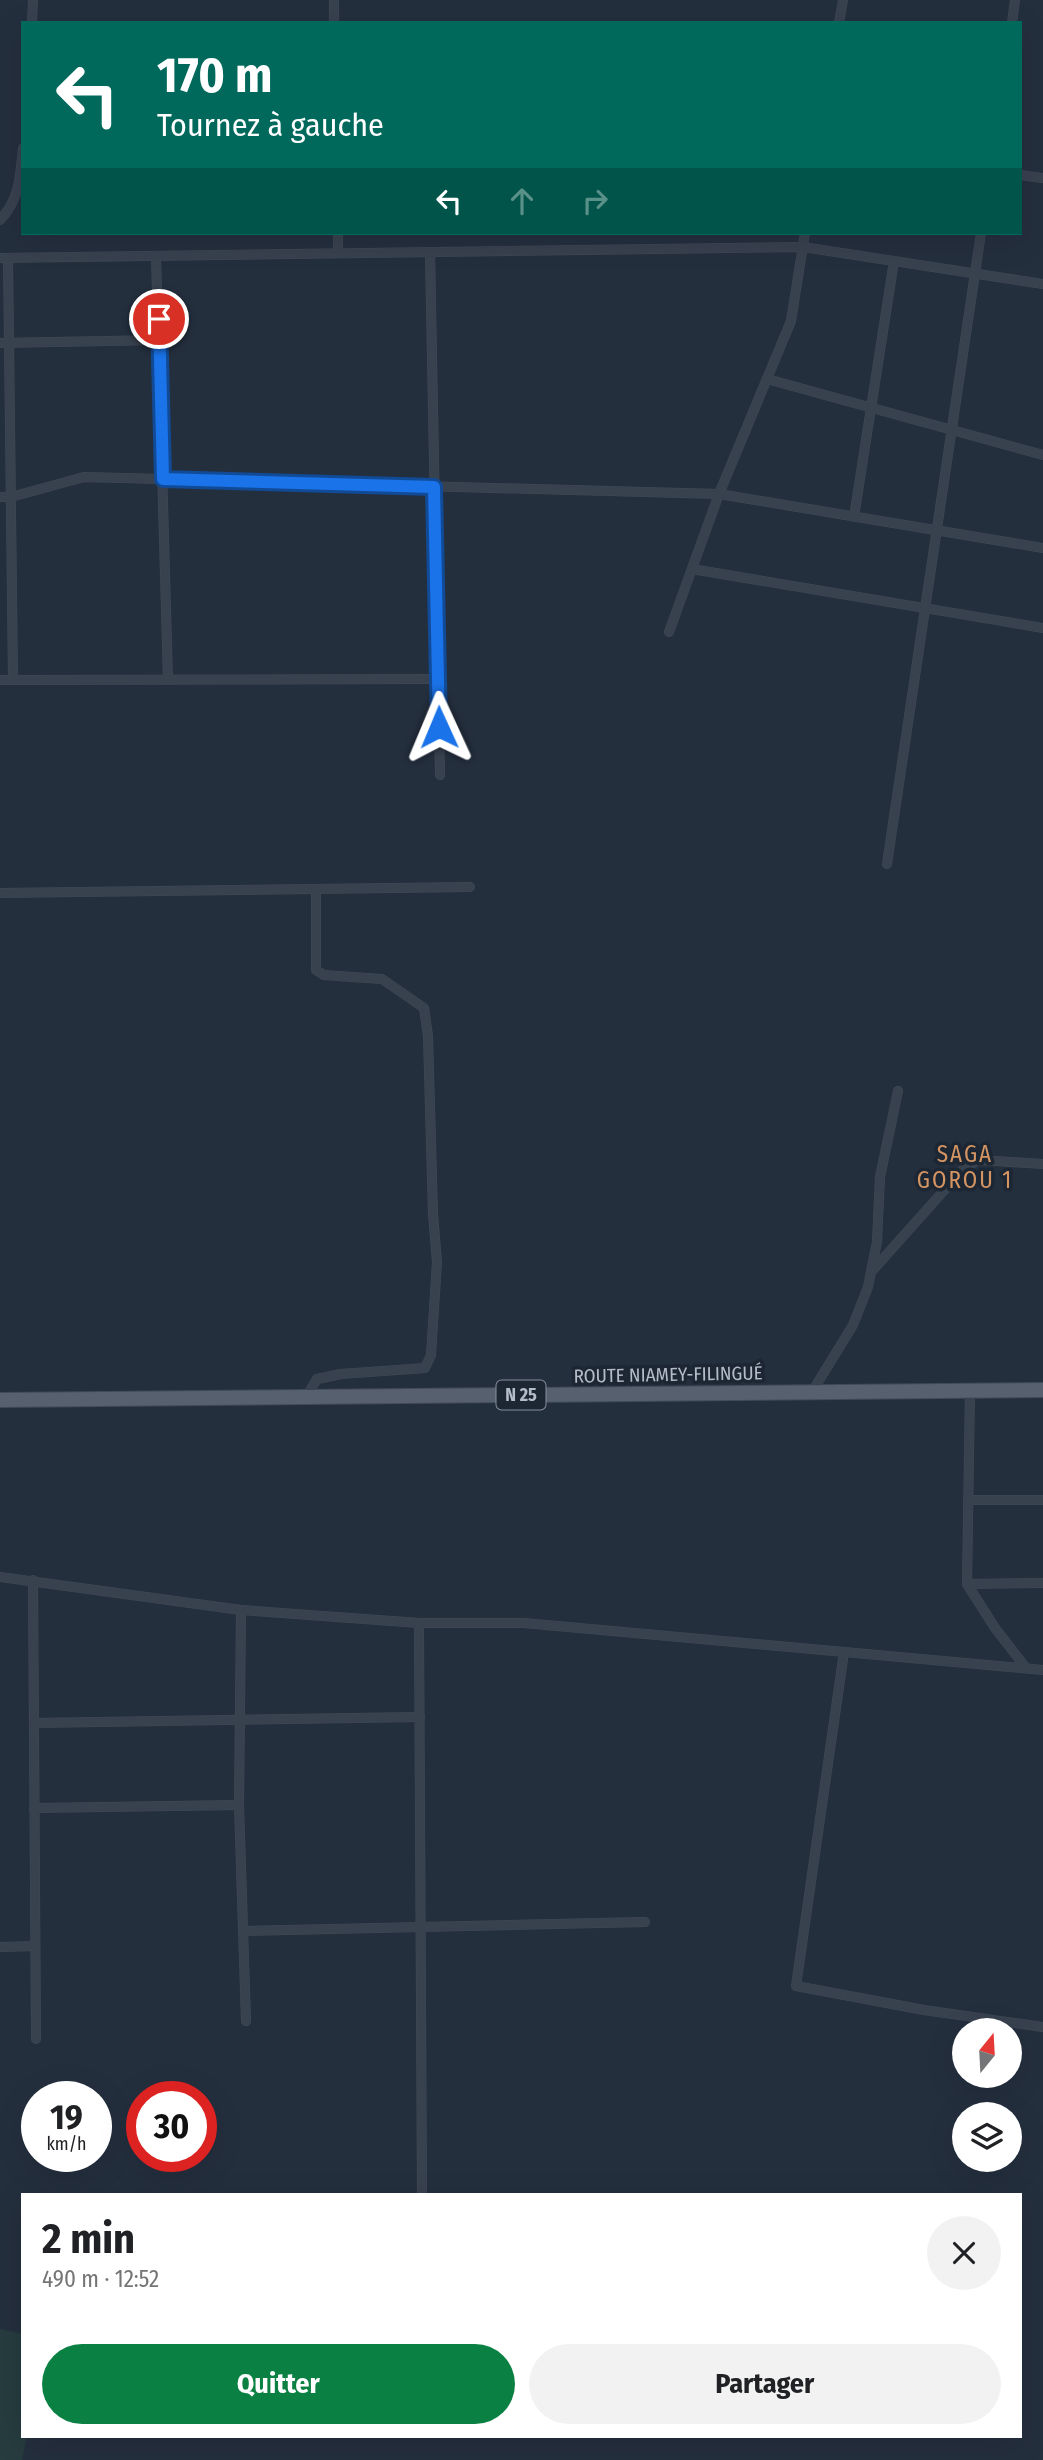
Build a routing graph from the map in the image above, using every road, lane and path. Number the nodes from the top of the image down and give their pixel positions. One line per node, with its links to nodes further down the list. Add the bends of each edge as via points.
1 (33, 0): 5 (street)
2 (334, 0): 6 (street)
3 (843, 0): 7 (street)
4 (1015, 0): 8 (street)
5 (32, 21)
6 (334, 21)
7 (839, 21)
8 (1012, 21)
9 (21, 166): 12 (street, via 18,192)
10 (1022, 175): 11 (street)
11 (1043, 178)
12 (0, 220)
13 (338, 235): 18 (street)
14 (805, 235): 16 (street)
15 (981, 235): 22 (street)
16 (803, 247): 17 (street); 21 (street); 26 (street, via 791,321)
17 (430, 252): 18 (street); 31 (street)
18 (338, 253): 19 (street)
19 (156, 256): 20 (street); 24 (street)
20 (4, 258): 25 (street)
21 (894, 261): 22 (street); 27 (street)
22 (975, 274): 23 (street); 28 (street)
23 (1043, 284)
24 (160, 340): 25 (street); 30 (street)
25 (5, 343): 33 (street)
26 (767, 379): 27 (street); 32 (street)
27 (871, 408): 28 (street); 35 (street)
28 (951, 430): 29 (street); 36 (street)
29 (1043, 455)
30 (163, 479): 31 (street); 33 (street, via 83,477); 45 (street)
31 (434, 487): 32 (street); 42 (street)
32 (719, 494): 35 (street); 38 (street)
33 (11, 497): 34 (street); 44 (street)
34 (0, 498)
35 (854, 517): 36 (street)
36 (937, 530): 37 (street); 39 (street)
37 (1043, 548)
38 (692, 569): 39 (street); 41 (street)
39 (925, 608): 40 (street); 47 (street)
40 (1043, 628)
41 (669, 632)
42 (438, 679): 45 (street); 46 (street)
43 (0, 680): 44 (street)
44 (13, 680): 45 (street)
45 (168, 680)
46 (440, 775)
47 (887, 864)
48 (470, 887): 49 (street)
49 (316, 889): 50 (street); 57 (street, via 316,970 324,975 382,979 424,1007 437,1262 431,1355 425,1368 329,1376 317,1379)
50 (0, 893)
51 (898, 1091): 53 (street, via 880,1177)
52 (1043, 1164): 53 (street, via 979,1160 965,1167)
53 (872, 1271): 56 (street, via 853,1325)
54 (970, 1390): 55 (main road, ROUTE NIAMEY-FILINGUÉ / N 25); 56 (main road, ROUTE NIAMEY-FILINGUÉ / N 25); 59 (street)
55 (1043, 1390)
56 (812, 1392): 57 (main road, ROUTE NIAMEY-FILINGUÉ / N 25)
57 (306, 1397): 58 (main road, ROUTE NIAMEY-FILINGUÉ / N 25)
58 (0, 1400)
59 (968, 1500): 60 (street); 64 (street)
60 (1043, 1500)
61 (0, 1577): 62 (street)
62 (33, 1580): 65 (street); 72 (street)
63 (1043, 1583): 64 (street)
64 (967, 1584): 68 (street)
65 (241, 1610): 66 (street); 71 (street)
66 (419, 1623): 67 (street, via 524,1623); 70 (street)
67 (844, 1652): 68 (street); 81 (street, via 796,1986)
68 (1026, 1668): 69 (street)
69 (1043, 1670)
70 (420, 1717): 71 (street); 76 (street)
71 (240, 1721): 72 (street); 73 (street)
72 (34, 1723): 74 (street)
73 (239, 1805): 74 (street); 77 (street)
74 (34, 1808): 78 (street)
75 (645, 1922): 76 (street)
76 (421, 1928): 77 (street); 83 (street)
77 (244, 1931): 80 (street)
78 (36, 1946): 79 (street); 82 (street)
79 (0, 1947)
80 (246, 2021)
81 (1043, 2027)
82 (36, 2039)
83 (422, 2193)

